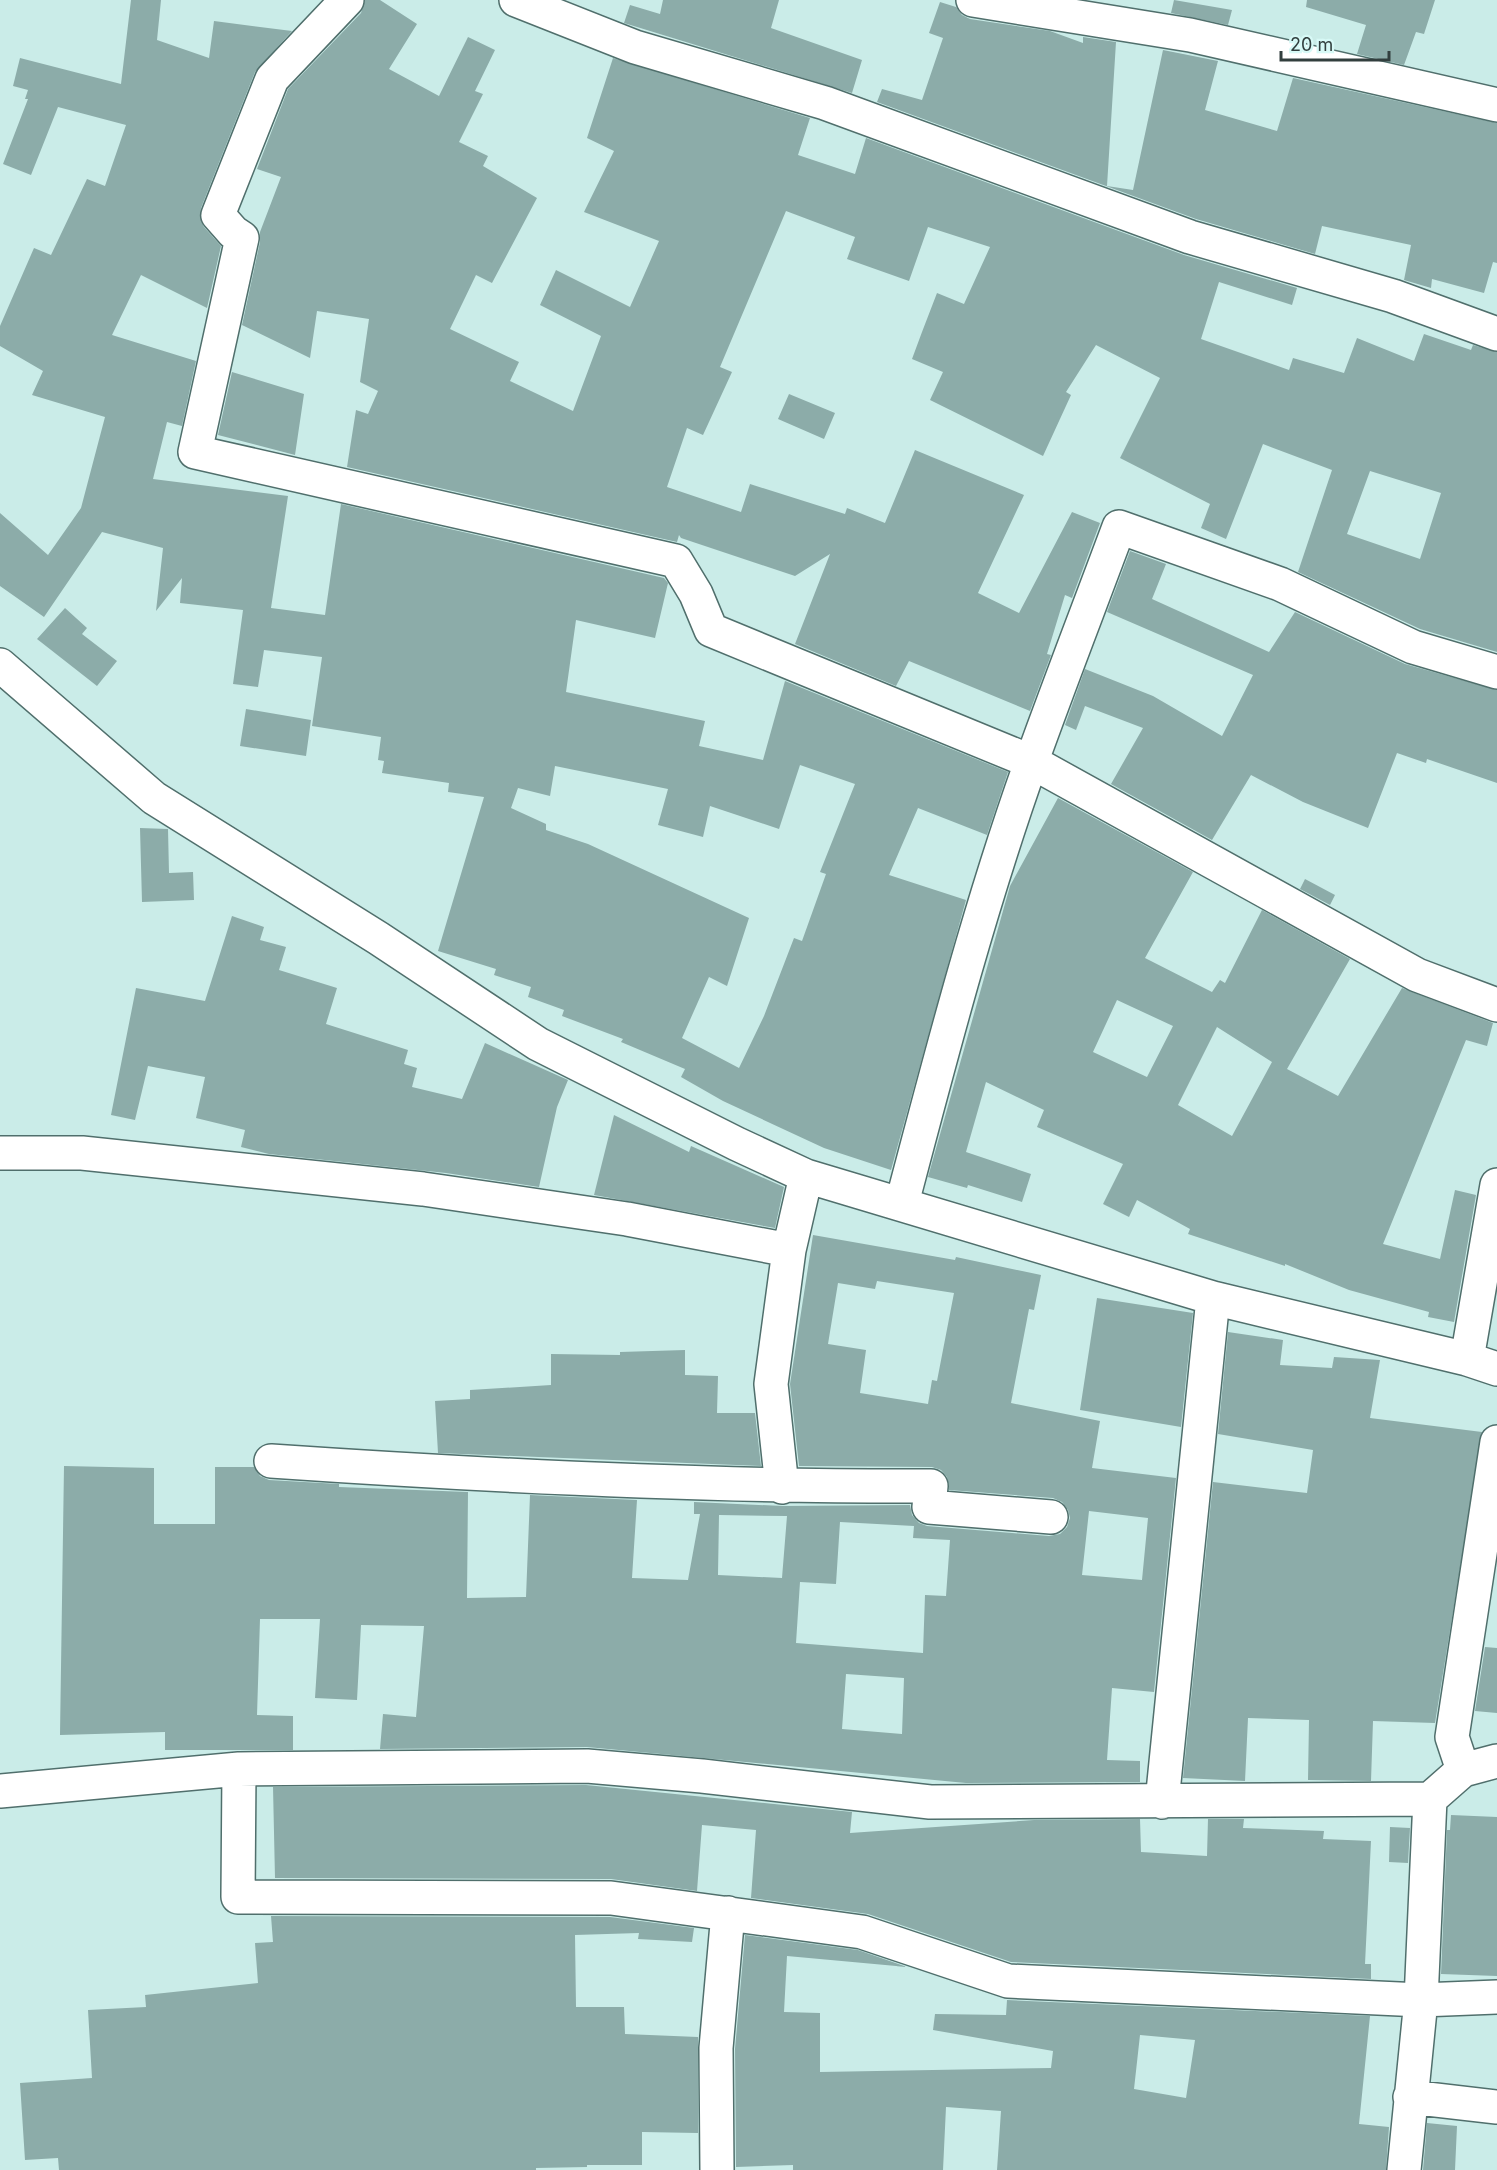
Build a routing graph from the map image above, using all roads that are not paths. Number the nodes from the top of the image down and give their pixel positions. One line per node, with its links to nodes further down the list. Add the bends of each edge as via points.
1 (347, 0): 8 (street, via 272,79 218,215 242,238 195,452 675,561 696,594 711,630)
2 (516, 0): 5 (street, via 635,47 825,103 1190,237 1393,296)
3 (973, 0): 4 (street, via 1190,35)
4 (1497, 105)
5 (1497, 334)
6 (0, 665): 11 (street, via 154,798 538,1044)
7 (1497, 672): 8 (street, via 1413,647 1280,584 1119,527)
8 (1032, 762): 9 (street, via 1417,975); 13 (street, via 945,1041)
9 (1497, 1005)
10 (0, 1153): 14 (street, via 82,1153 423,1189 627,1219)
11 (806, 1176): 13 (street); 14 (street)
12 (1497, 1185): 16 (street)
13 (902, 1203): 15 (street)
14 (789, 1250): 19 (street, via 771,1384)
15 (1213, 1298): 16 (street); 26 (street)
16 (1482, 1364)
17 (1497, 1442): 23 (street, via 1452,1737)
18 (271, 1461): 19 (street)
19 (782, 1487): 20 (street, via 931,1486 930,1507)
20 (1051, 1517)
21 (1497, 1761): 23 (street)
22 (239, 1769): 24 (street); 26 (street, via 587,1766 930,1802); 27 (street, via 238,1897 611,1898)
23 (1463, 1770): 25 (street)
24 (0, 1791)
25 (1430, 1799): 26 (street); 29 (street)
26 (1162, 1802)
27 (728, 1913): 29 (street, via 862,1932 1008,1981); 32 (street, via 716,2048)
28 (1497, 1997): 29 (street)
29 (1421, 2000): 30 (street)
30 (1410, 2097): 31 (street); 33 (street)
31 (1497, 2107)
32 (717, 2170)
33 (1404, 2170)

